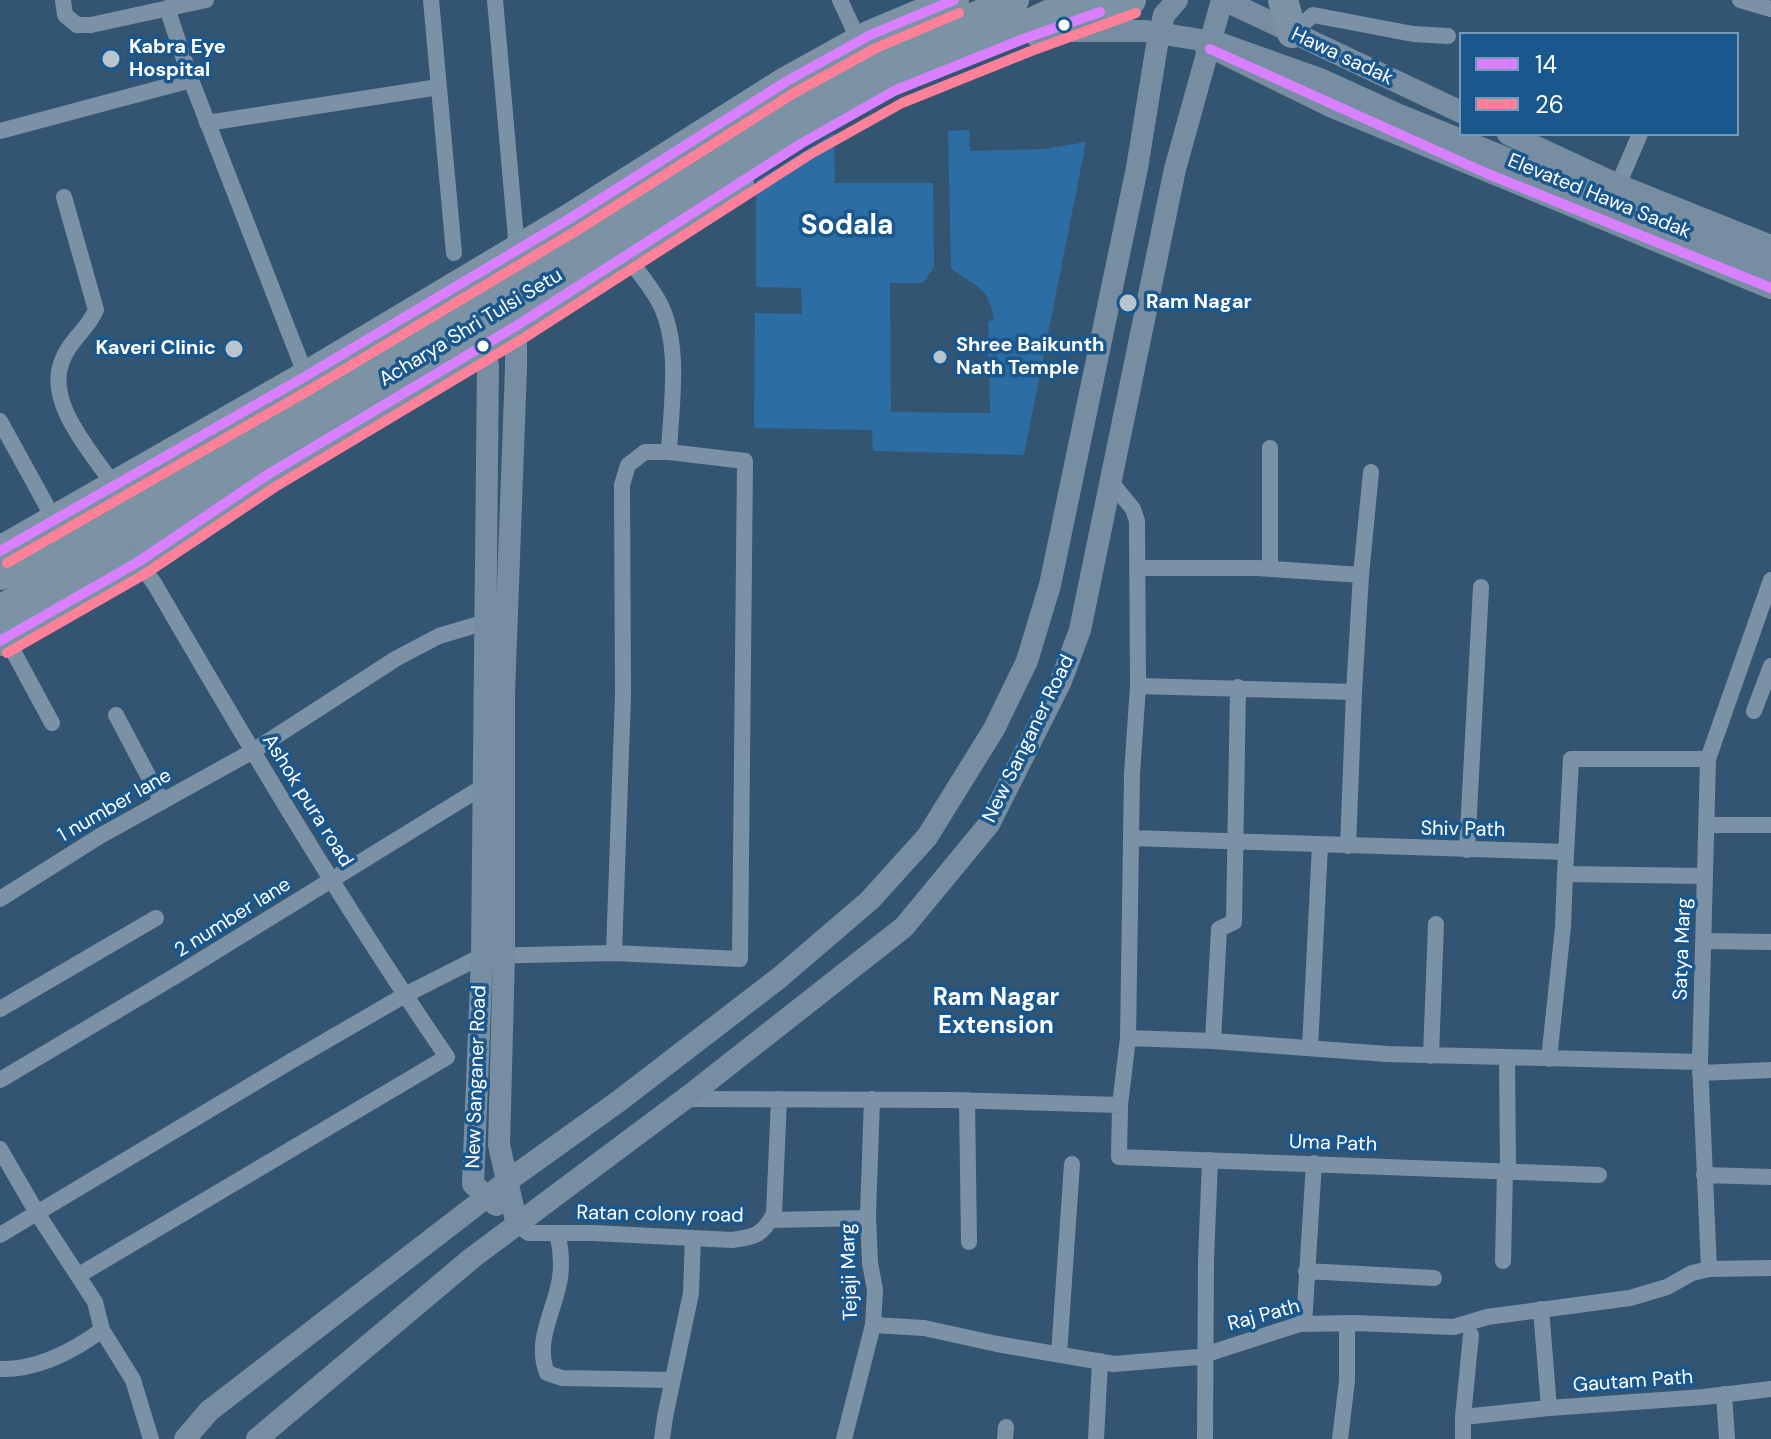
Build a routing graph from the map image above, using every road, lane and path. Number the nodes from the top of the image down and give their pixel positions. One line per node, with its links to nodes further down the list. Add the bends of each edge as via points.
1 (63, 0): 14 (street, via 65,15 77,25)
2 (206, 0): 14 (street)
3 (431, 0): 22 (street)
4 (495, 0): 33 (street)
5 (840, 0): 19 (street)
6 (954, 0): 19 (highway)
7 (1014, 0): 51 (highway, Acharya Shri Tulsi Setu, bridge, via 871,62)
8 (1080, 0): 16 (highway, Acharya Shri Tulsi Setu, bridge)
9 (1131, 0): 32 (highway, via 896,90)
10 (1223, 0): 17 (main road, Hawa sadak); 20 (main road, New Sanganer Road)
11 (1283, 0): 17 (highway)
12 (1740, 0): 15 (street)
13 (1164, 5): 20 (main road, New Sanganer Road); 111 (main road, New Sanganer Road, via 1137,168 1050,585 1027,661 994,729 927,837 870,900 779,978)
14 (157, 6): 21 (street)
15 (1771, 9)
16 (1014, 31): 34 (main road, Elevated Hawa Sadak, bridge, via 1146,31 1219,43 1305,73); 56 (highway, Acharya Shri Tulsi Setu, bridge, via 856,96)
17 (1292, 33): 18 (street, via 1313,15); 23 (main road, Hawa sadak)
18 (1448, 36)
19 (859, 41): 33 (highway)
20 (1210, 49): 36 (main road, via 1328,105); 44 (main road, New Sanganer Road, via 1175,169)
21 (191, 80): 24 (street); 25 (street)
22 (439, 87): 24 (street); 31 (street)
23 (1459, 111)
24 (207, 123): 39 (street)
25 (0, 131)
26 (1512, 136): 28 (main road)
27 (1639, 136): 28 (street)
28 (1618, 185): 30 (main road)
29 (64, 197): 45 (street, via 96,310 62,359 56,381 61,405)
30 (1771, 246)
31 (454, 253)
32 (625, 254): 37 (highway); 42 (street, via 659,301 669,332)
33 (504, 257): 35 (highway); 37 (main road, New Sanganer Road)
34 (1771, 265)
35 (456, 286): 38 (main road, New Sanganer Road); 39 (highway)
36 (1771, 288)
37 (516, 326): 38 (highway); 85 (main road, New Sanganer Road)
38 (483, 345): 48 (highway, via 267,475); 55 (main road, New Sanganer Road, via 488,365)
39 (306, 376): 45 (highway)
40 (0, 421): 46 (street)
41 (1270, 448): 50 (street)
42 (669, 452): 84 (street, via 645,452 628,465 622,485 623,696); 84 (street, via 745,461 740,959)
43 (1371, 472): 52 (street)
44 (1111, 482): 49 (street, via 1137,516); 97 (main road, New Sanganer Road, via 1080,630 1061,681 989,824 904,927)
45 (114, 486): 46 (highway)
46 (55, 521): 47 (highway)
47 (0, 551)
48 (138, 562): 56 (highway); 64 (street, Ashok pura road)
49 (1137, 568): 50 (street); 58 (street)
50 (1270, 569): 52 (street)
51 (0, 575)
52 (1361, 575): 60 (street)
53 (1771, 580): 65 (street, Satya Marg)
54 (1481, 587): 74 (street)
55 (486, 622): 64 (street, 1 number lane, via 439,636 397,658); 66 (main road, New Sanganer Road)
56 (2, 629): 63 (street)
57 (1771, 666): 61 (street)
58 (1138, 686): 59 (street); 70 (street)
59 (1238, 687): 60 (street); 71 (street)
60 (1354, 692): 73 (street)
61 (1754, 711)
62 (116, 715): 67 (street)
63 (52, 723)
64 (253, 751): 67 (street, 1 number lane); 78 (street, Ashok pura road)
65 (1708, 759): 68 (street, Satya Marg); 75 (street, via 1571,759)
66 (484, 786): 78 (street, 2 number lane); 85 (main road, New Sanganer Road)
67 (162, 802): 79 (street, 1 number lane)
68 (1706, 825): 69 (street); 77 (street, Satya Marg)
69 (1771, 825)
70 (1131, 838): 71 (street, Shiv Path); 88 (street)
71 (1237, 844): 72 (street, Shiv Path); 89 (street, via 1234,922 1219,929)
72 (1320, 845): 73 (street, Shiv Path); 90 (street)
73 (1348, 846): 74 (street, Shiv Path)
74 (1467, 850): 75 (street, Shiv Path)
75 (1566, 852): 76 (street)
76 (1565, 874): 77 (street); 93 (street)
77 (1705, 876): 82 (street, Satya Marg)
78 (332, 880): 86 (street, Ashok pura road); 96 (street, 2 number lane)
79 (0, 899)
80 (156, 918): 87 (street)
81 (1436, 924): 91 (street)
82 (1703, 941): 83 (street); 94 (street, Satya Marg)
83 (1771, 942)
84 (614, 953): 85 (street)
85 (493, 955): 86 (street); 111 (main road, New Sanganer Road, via 499,1145); 112 (main road, New Sanganer Road, via 473,1184)
86 (405, 995): 113 (street); 125 (street, Ashok pura road, via 447,1057)
87 (0, 1009)
88 (1128, 1038): 89 (street); 101 (street)
89 (1213, 1041): 90 (street)
90 (1310, 1048): 91 (street)
91 (1431, 1056): 92 (street)
92 (1507, 1058): 93 (street); 107 (street)
93 (1549, 1059): 94 (street)
94 (1700, 1067): 95 (street); 109 (street, Satya Marg)
95 (1771, 1070)
96 (0, 1080)
97 (686, 1099): 98 (street); 116 (main road, New Sanganer Road)
98 (779, 1099): 99 (street); 115 (street, Ratan colony road)
99 (872, 1099): 100 (street); 114 (street, Tejaji Marg)
100 (967, 1100): 101 (street); 120 (street)
101 (1120, 1105): 103 (street, Uma Path, via 1119,1157)
102 (0, 1149): 106 (street)
103 (1210, 1160): 104 (street, Uma Path); 134 (street)
104 (1314, 1163): 107 (street, Uma Path); 124 (street)
105 (1072, 1164): 133 (street)
106 (5, 1170): 113 (street)
107 (1506, 1170): 108 (street, Uma Path); 121 (street)
108 (1599, 1175)
109 (1704, 1175): 110 (street); 123 (street, Satya Marg)
110 (1771, 1177)
111 (506, 1182): 112 (main road, New Sanganer Road); 116 (main road, New Sanganer Road)
112 (487, 1197): 116 (main road, New Sanganer Road); 143 (main road, New Sanganer Road, via 209,1411)
113 (37, 1213): 118 (street); 125 (street)
114 (868, 1218): 115 (street); 130 (street, Tejaji Marg)
115 (771, 1220): 119 (street, Ratan colony road, via 751,1238)
116 (517, 1225): 117 (street, Ratan colony road, via 529,1233); 144 (main road, New Sanganer Road)
117 (557, 1233): 119 (street, Ratan colony road); 137 (street, via 560,1277 543,1336 547,1373 562,1378)
118 (0, 1235)
119 (693, 1238): 137 (street, via 691,1293)
120 (969, 1242)
121 (1503, 1261)
122 (1771, 1268): 123 (street)
123 (1709, 1269): 127 (street, Raj Path, via 1630,1298)
124 (1306, 1271): 126 (street); 129 (street)
125 (79, 1275): 131 (street, via 95,1302)
126 (1434, 1278)
127 (1541, 1309): 128 (street, Raj Path, via 1454,1327); 140 (street, Gautam Path)
128 (1347, 1323): 129 (street, Raj Path); 149 (street)
129 (1304, 1324): 134 (street, Raj Path)
130 (873, 1325): 133 (street, Raj Path, via 924,1328); 146 (street, Tejaji Marg)
131 (102, 1330): 136 (street, via 38,1365); 142 (street, via 133,1380)
132 (1471, 1335): 141 (street)
133 (1059, 1354): 135 (street, Raj Path)
134 (1204, 1354): 135 (street, Raj Path); 148 (street)
135 (1100, 1361): 147 (street)
136 (0, 1369)
137 (672, 1380): 145 (street)
138 (1771, 1389): 139 (street, Gautam Path)
139 (1724, 1394): 140 (street, Gautam Path); 151 (street)
140 (1549, 1408): 141 (street)
141 (1463, 1417): 150 (street)
142 (151, 1439)
143 (185, 1439)
144 (257, 1439)
145 (662, 1439)
146 (844, 1439)
147 (1096, 1439)
148 (1205, 1439)
149 (1340, 1439)
150 (1463, 1439)
151 (1727, 1439)

